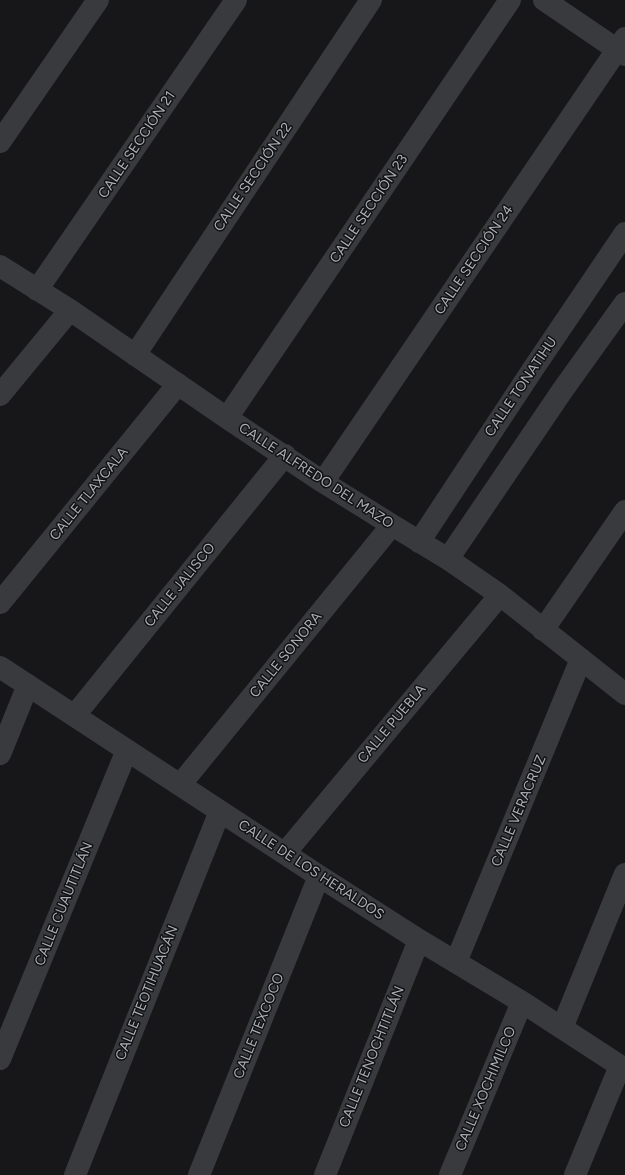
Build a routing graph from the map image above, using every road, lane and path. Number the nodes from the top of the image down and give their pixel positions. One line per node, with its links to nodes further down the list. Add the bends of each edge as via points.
1 (98, 0): 7 (street)
2 (236, 0): 10 (street, CALLE SECCIÓN 21)
3 (372, 0): 13 (street, CALLE SECCIÓN 22)
4 (510, 0): 16 (street, CALLE SECCIÓN 23)
5 (544, 0): 6 (street)
6 (622, 48): 18 (street, CALLE SECCIÓN 24)
7 (0, 142)
8 (625, 233): 21 (street, CALLE TONATIHU)
9 (0, 266): 10 (street, CALLE ALFREDO DEL MAZO)
10 (37, 290): 12 (street, CALLE ALFREDO DEL MAZO)
11 (625, 303): 22 (street)
12 (70, 310): 13 (street, CALLE ALFREDO DEL MAZO); 15 (street)
13 (134, 355): 14 (street, CALLE ALFREDO DEL MAZO)
14 (178, 384): 16 (street, CALLE ALFREDO DEL MAZO); 24 (street, CALLE TLAXCALA)
15 (0, 395)
16 (227, 418): 17 (street, CALLE ALFREDO DEL MAZO)
17 (285, 456): 18 (street, CALLE ALFREDO DEL MAZO); 30 (street, CALLE JALISCO)
18 (324, 482): 20 (street, CALLE ALFREDO DEL MAZO)
19 (625, 511): 25 (street)
20 (392, 525): 21 (street, CALLE ALFREDO DEL MAZO); 33 (street, CALLE SONORA)
21 (419, 542): 22 (street, CALLE ALFREDO DEL MAZO)
22 (448, 559): 23 (street, CALLE ALFREDO DEL MAZO)
23 (500, 595): 25 (street, CALLE ALFREDO DEL MAZO); 35 (street, CALLE PUEBLA)
24 (0, 603)
25 (543, 630): 26 (street, CALLE ALFREDO DEL MAZO)
26 (581, 659): 29 (street, CALLE ALFREDO DEL MAZO); 39 (street, CALLE VERACRUZ)
27 (0, 667): 28 (street, CALLE DE LOS HERALDOS)
28 (28, 685): 30 (street, CALLE DE LOS HERALDOS); 32 (street)
29 (625, 694)
30 (75, 715): 31 (street, CALLE DE LOS HERALDOS)
31 (127, 750): 33 (street, CALLE DE LOS HERALDOS); 42 (street, CALLE CUAUTITLÁN)
32 (0, 754)
33 (180, 785): 34 (street, CALLE DE LOS HERALDOS)
34 (220, 811): 35 (street, CALLE DE LOS HERALDOS); 44 (street, CALLE TEOTIHUACÁN)
35 (285, 853): 37 (street, CALLE DE LOS HERALDOS)
36 (625, 874): 41 (street)
37 (319, 876): 38 (street, CALLE DE LOS HERALDOS); 45 (street, CALLE TEXCOCO)
38 (419, 940): 39 (street, CALLE DE LOS HERALDOS); 46 (street, CALLE TENOCHTITLÁN)
39 (456, 962): 40 (street, CALLE DE LOS HERALDOS)
40 (522, 1002): 41 (street, CALLE DE LOS HERALDOS); 47 (street, CALLE XOCHIMILCO)
41 (562, 1028): 43 (street, CALLE DE LOS HERALDOS)
42 (0, 1059)
43 (623, 1068): 48 (street)
44 (75, 1175)
45 (199, 1175)
46 (325, 1175)
47 (450, 1175)
48 (575, 1175)

